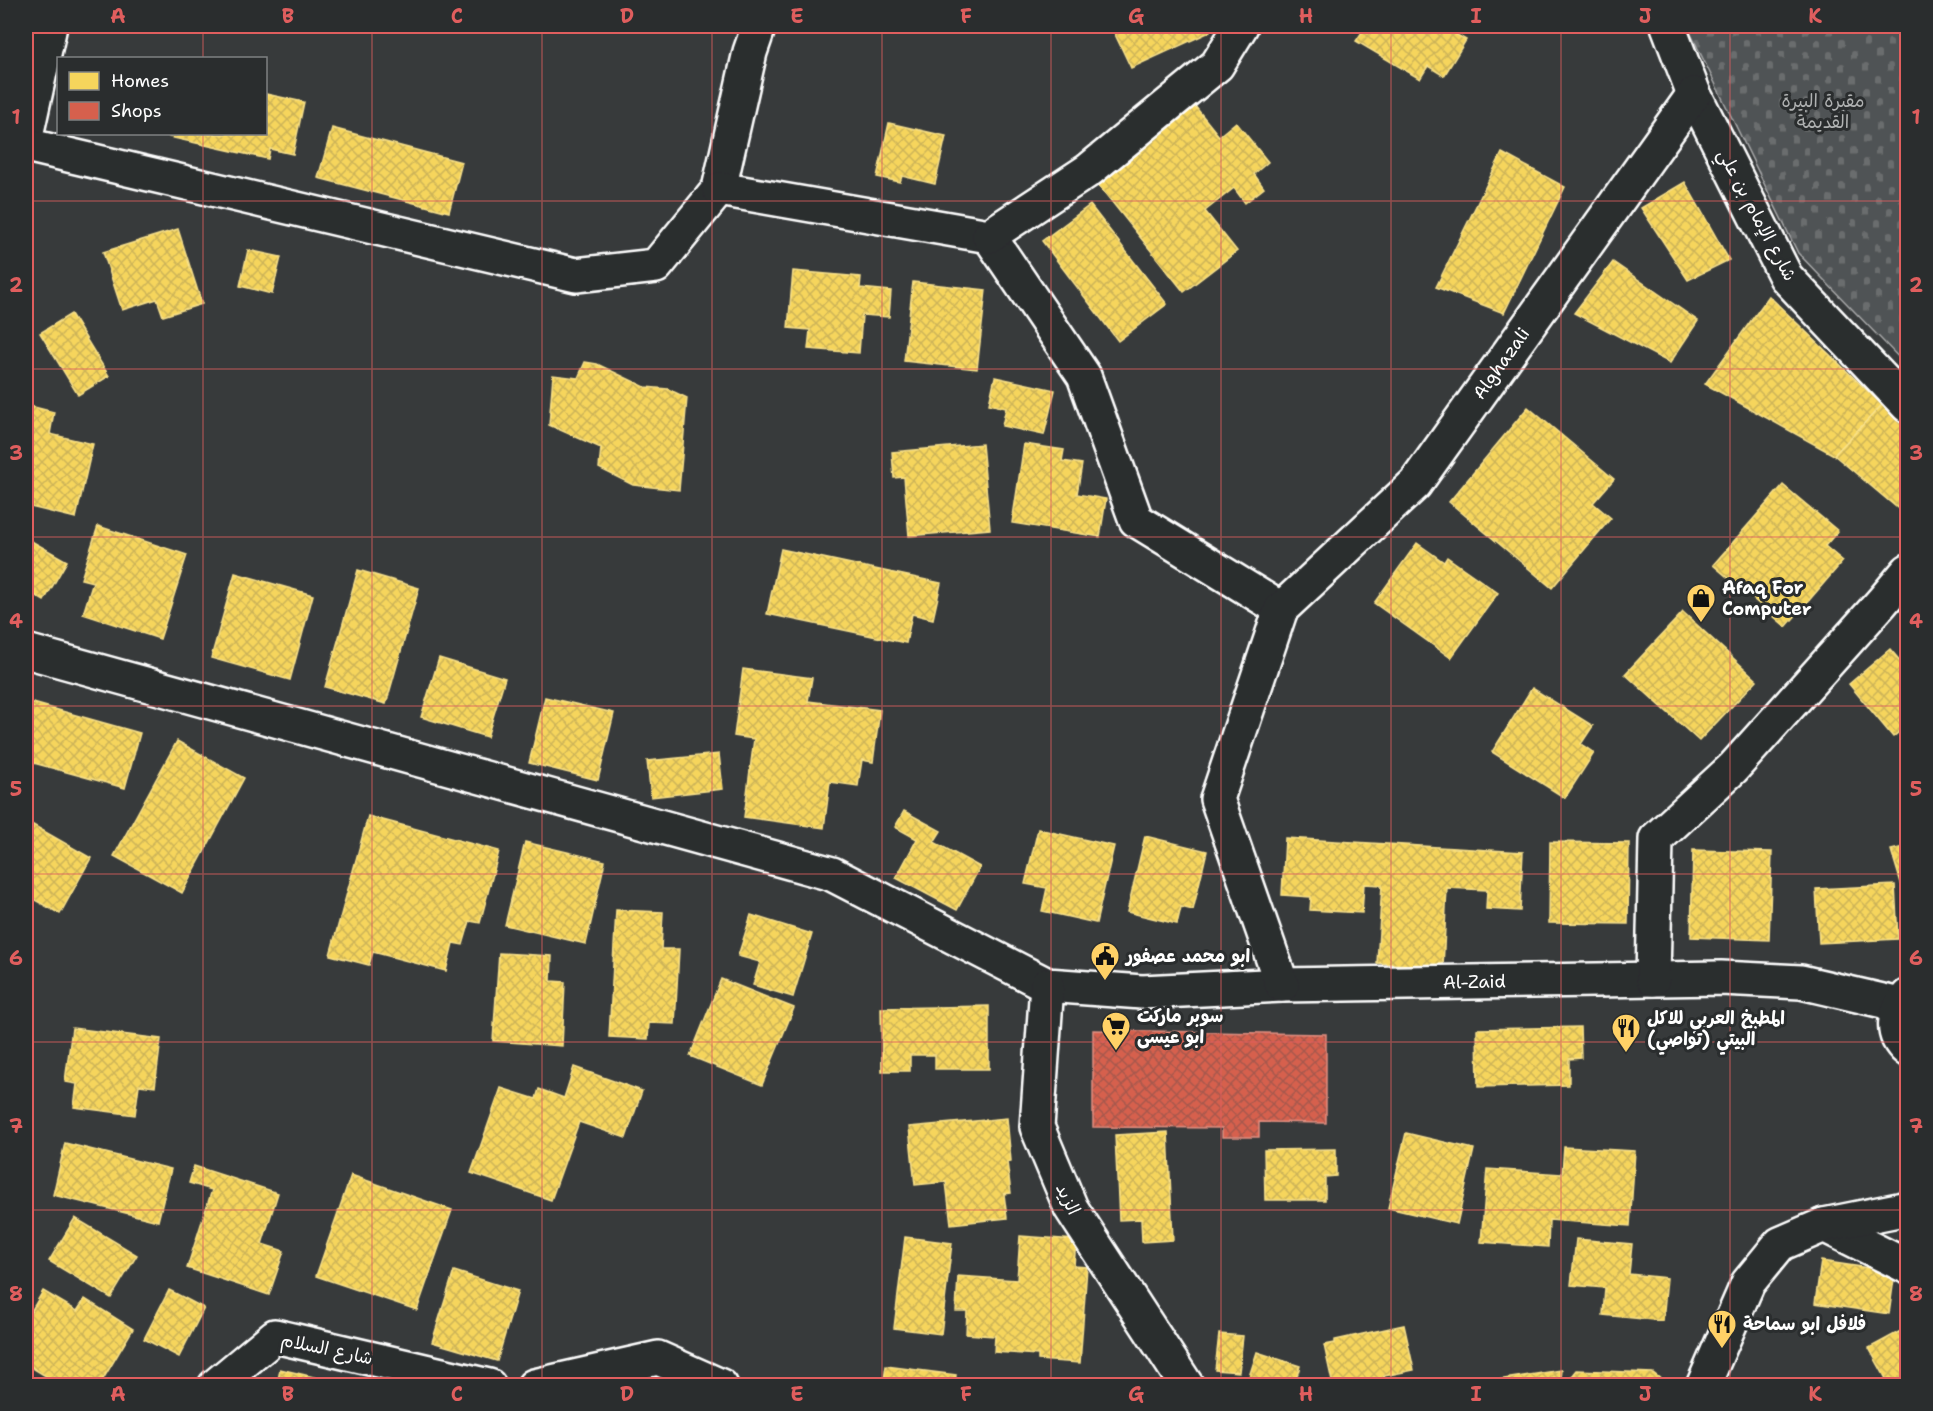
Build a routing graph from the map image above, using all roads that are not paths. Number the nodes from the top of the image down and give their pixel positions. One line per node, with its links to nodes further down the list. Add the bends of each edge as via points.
1 (50, 26): 6 (street)
2 (759, 26): 8 (street)
3 (1241, 26): 9 (street, via 1217,65 1089,170)
4 (1668, 26): 5 (street, شارع الإمام بن علي)
5 (1694, 94): 10 (street, شارع الإمام بن علي, via 1786,277); 12 (street, Alghazali, via 1415,484)
6 (26, 136)
7 (26, 145): 8 (street, via 576,275 656,266)
8 (719, 189): 9 (street)
9 (989, 236): 12 (street, via 1084,376 1136,520)
10 (1908, 406)
11 (1908, 571): 14 (street, via 1733,768 1656,839)
12 (1281, 609): 16 (street, via 1218,799)
13 (26, 651): 15 (street, via 832,874)
14 (1653, 980): 16 (street, Al-Zaid); 17 (street, Al-Zaid, via 1802,982)
15 (1047, 985): 16 (street, Al-Zaid, via 1142,992); 26 (street, الزيد, via 1037,1127 1071,1208)
16 (1282, 985)
17 (1904, 1000): 18 (street, via 1895,1027)
18 (1908, 1050)
19 (1908, 1208): 20 (street)
20 (1824, 1225): 21 (street); 27 (street, via 1780,1244 1748,1283)
21 (1908, 1267)
22 (215, 1386): 23 (street, شارع السلام, via 275,1336)
23 (489, 1386)
24 (534, 1386): 25 (street, via 658,1358)
25 (722, 1386)
26 (1187, 1386)
27 (1703, 1386)

